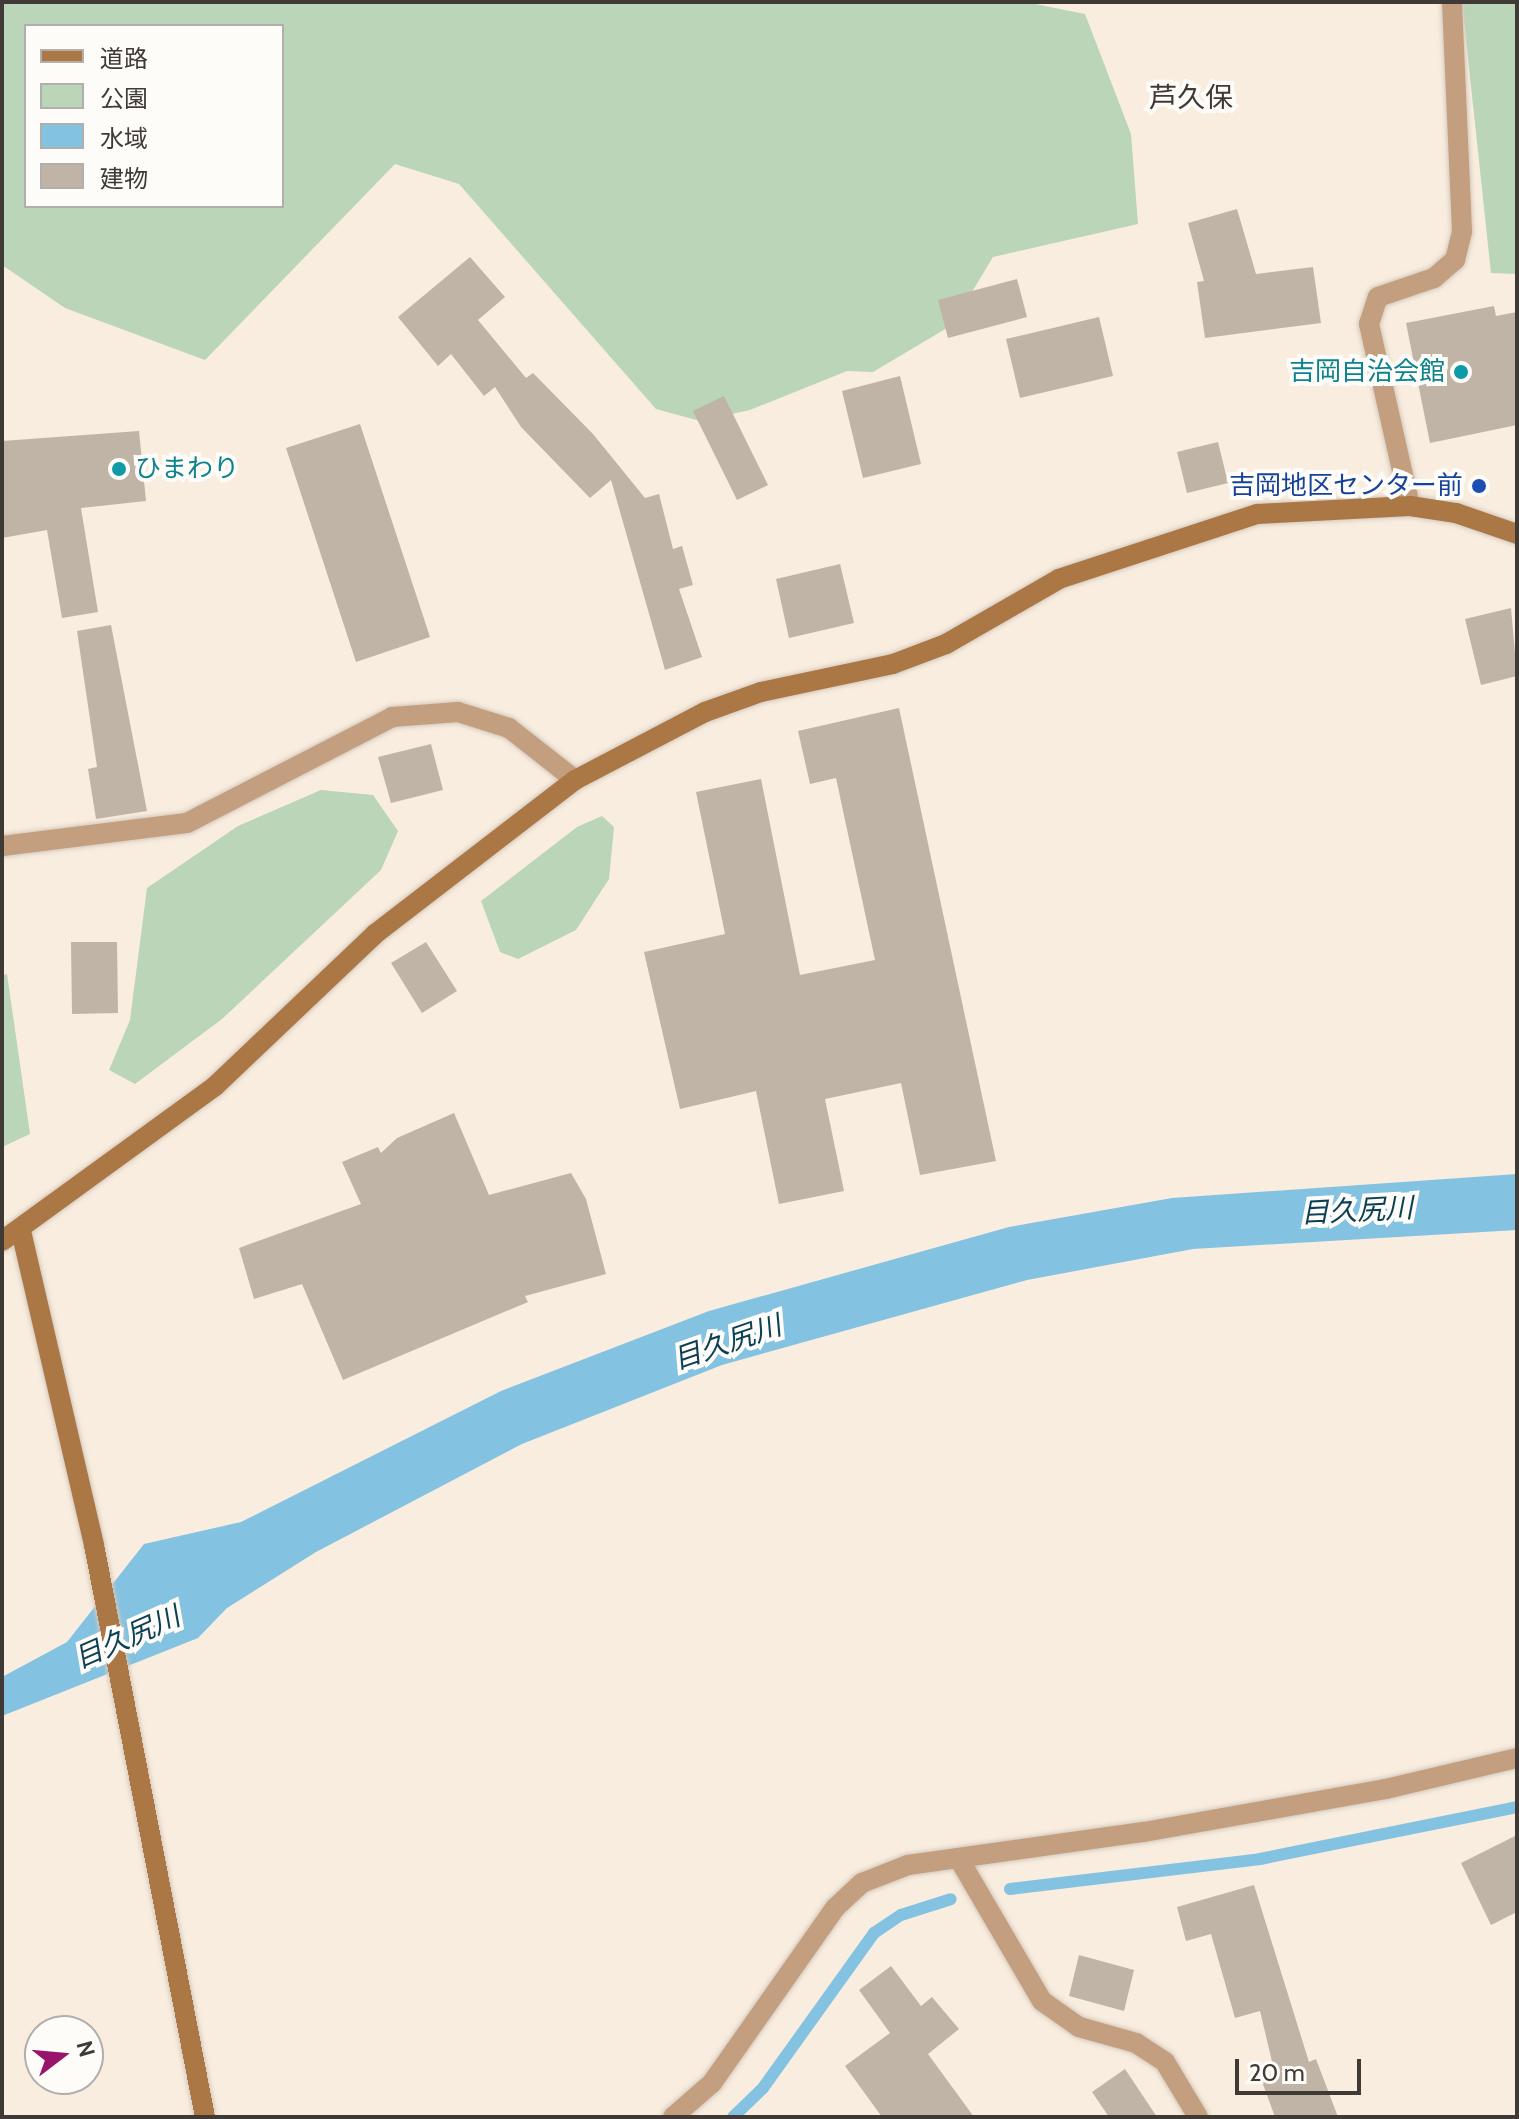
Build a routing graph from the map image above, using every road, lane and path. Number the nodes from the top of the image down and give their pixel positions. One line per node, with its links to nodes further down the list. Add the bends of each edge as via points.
1 (1452, 2): 2 (street, via 1462,231 1455,260 1434,278 1378,297 1369,324)
2 (1410, 506): 3 (street, via 1456,513); 4 (street, via 1257,514 1101,565 1059,579 946,644 893,664 761,692 705,712)
3 (1517, 534)
4 (575, 780): 5 (street, via 509,728 458,712 392,717 187,823); 6 (street, via 375,934 215,1086)
5 (2, 846)
6 (21, 1231): 7 (street); 10 (street, via 94,1545)
7 (2, 1241)
8 (1517, 1758): 9 (street, via 1371,1792)
9 (959, 1859): 11 (street, via 908,1865 862,1883 835,1908 712,2083); 12 (street, via 1042,2001 1079,2027 1136,2043 1165,2062)
10 (205, 2117)
11 (673, 2117)
12 (1198, 2117)

